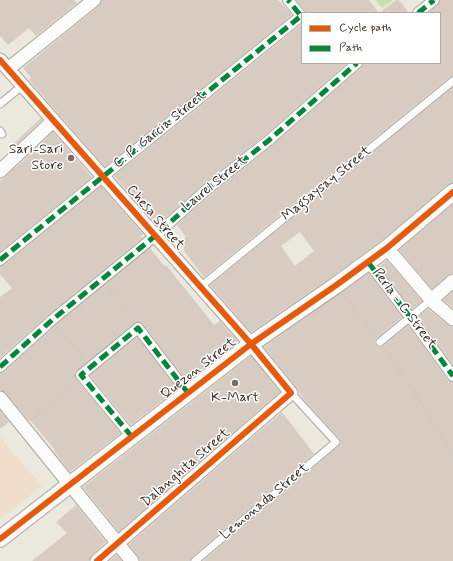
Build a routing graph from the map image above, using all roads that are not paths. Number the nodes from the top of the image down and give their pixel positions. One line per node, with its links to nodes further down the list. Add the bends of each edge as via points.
1 (94, 0): 8 (street)
2 (289, 0): 5 (street)
3 (434, 0): 4 (street)
4 (419, 12)
5 (301, 15)
6 (301, 17): 14 (street, C. P. Garcia Street)
7 (356, 64): 16 (street, Laurel Street)
8 (4, 65): 10 (street, Chesa Street)
9 (453, 80): 21 (lane, Magsaysay Street)
10 (22, 86): 11 (lane); 12 (street, Chesa Street)
11 (0, 104)
12 (54, 121): 13 (street); 14 (street, Chesa Street)
13 (0, 171)
14 (103, 176): 16 (street, Chesa Street); 18 (street, C. P. Garcia Street)
15 (453, 192): 17 (street, Quezon Street)
16 (155, 236): 21 (street, Chesa Street); 27 (street, Laurel Street, via 52,320)
17 (387, 248): 19 (street, Quezon Street); 22 (street)
18 (0, 260)
19 (368, 262): 23 (street, Perla - C Street); 26 (street, Quezon Street)
20 (453, 281): 22 (street)
21 (200, 287): 26 (street, Chesa Street)
22 (431, 300): 23 (lane); 24 (street)
23 (410, 317): 25 (lane); 28 (street, Perla - C Street)
24 (453, 319)
25 (380, 342)
26 (251, 344): 29 (street, Quezon Street); 30 (street, Chesa Street)
27 (0, 367)
28 (453, 376)
29 (188, 393): 32 (street, Quezon Street); 32 (street, via 138,328 81,375)
30 (291, 393): 33 (lane, Chesa Street); 36 (street, Dalanghita Street)
31 (0, 398): 34 (street)
32 (132, 437): 34 (street, Quezon Street)
33 (336, 442): 39 (lane, Lemonada Street)
34 (71, 485): 35 (street, Quezon Street); 36 (street)
35 (0, 539)
36 (118, 543): 37 (street, Dalanghita Street); 38 (street)
37 (97, 561)
38 (132, 561)
39 (195, 561)

